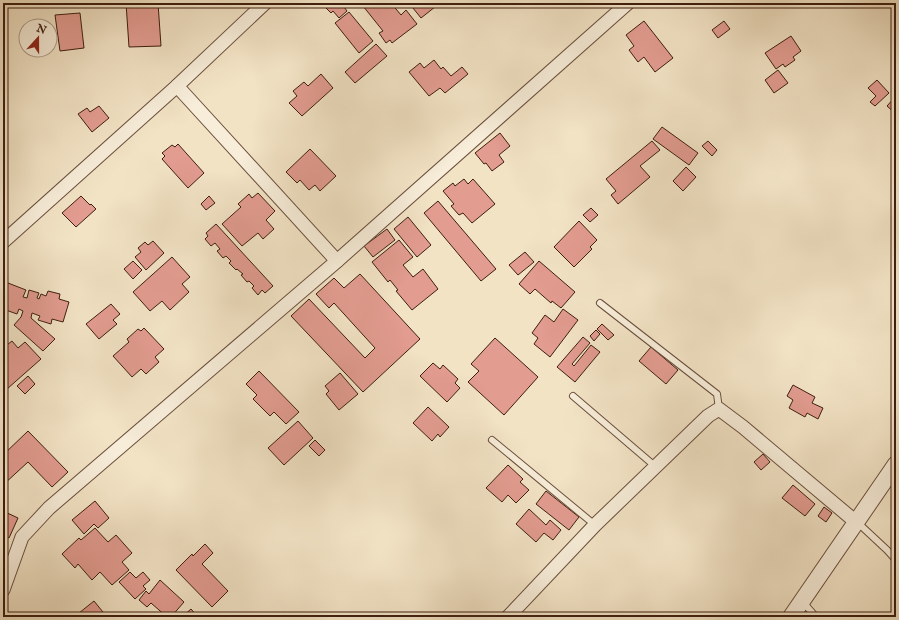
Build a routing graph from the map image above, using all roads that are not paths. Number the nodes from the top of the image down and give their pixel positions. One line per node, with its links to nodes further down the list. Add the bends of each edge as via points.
1 (265, 3): 3 (street)
2 (628, 3): 5 (street)
3 (177, 86): 4 (street); 5 (street)
4 (3, 242)
5 (338, 261): 15 (street, via 49,508 22,537)
6 (600, 303): 8 (lane, via 717,394)
7 (573, 396): 11 (lane)
8 (719, 409): 11 (street, via 708,416); 12 (street)
9 (492, 440): 13 (lane)
10 (896, 464): 12 (street)
11 (656, 467): 13 (street)
12 (856, 522): 14 (lane); 16 (street)
13 (595, 525): 17 (street)
14 (896, 560)
15 (3, 590)
16 (802, 601): 18 (street); 19 (lane)
17 (508, 617)
18 (791, 617)
19 (816, 617)

